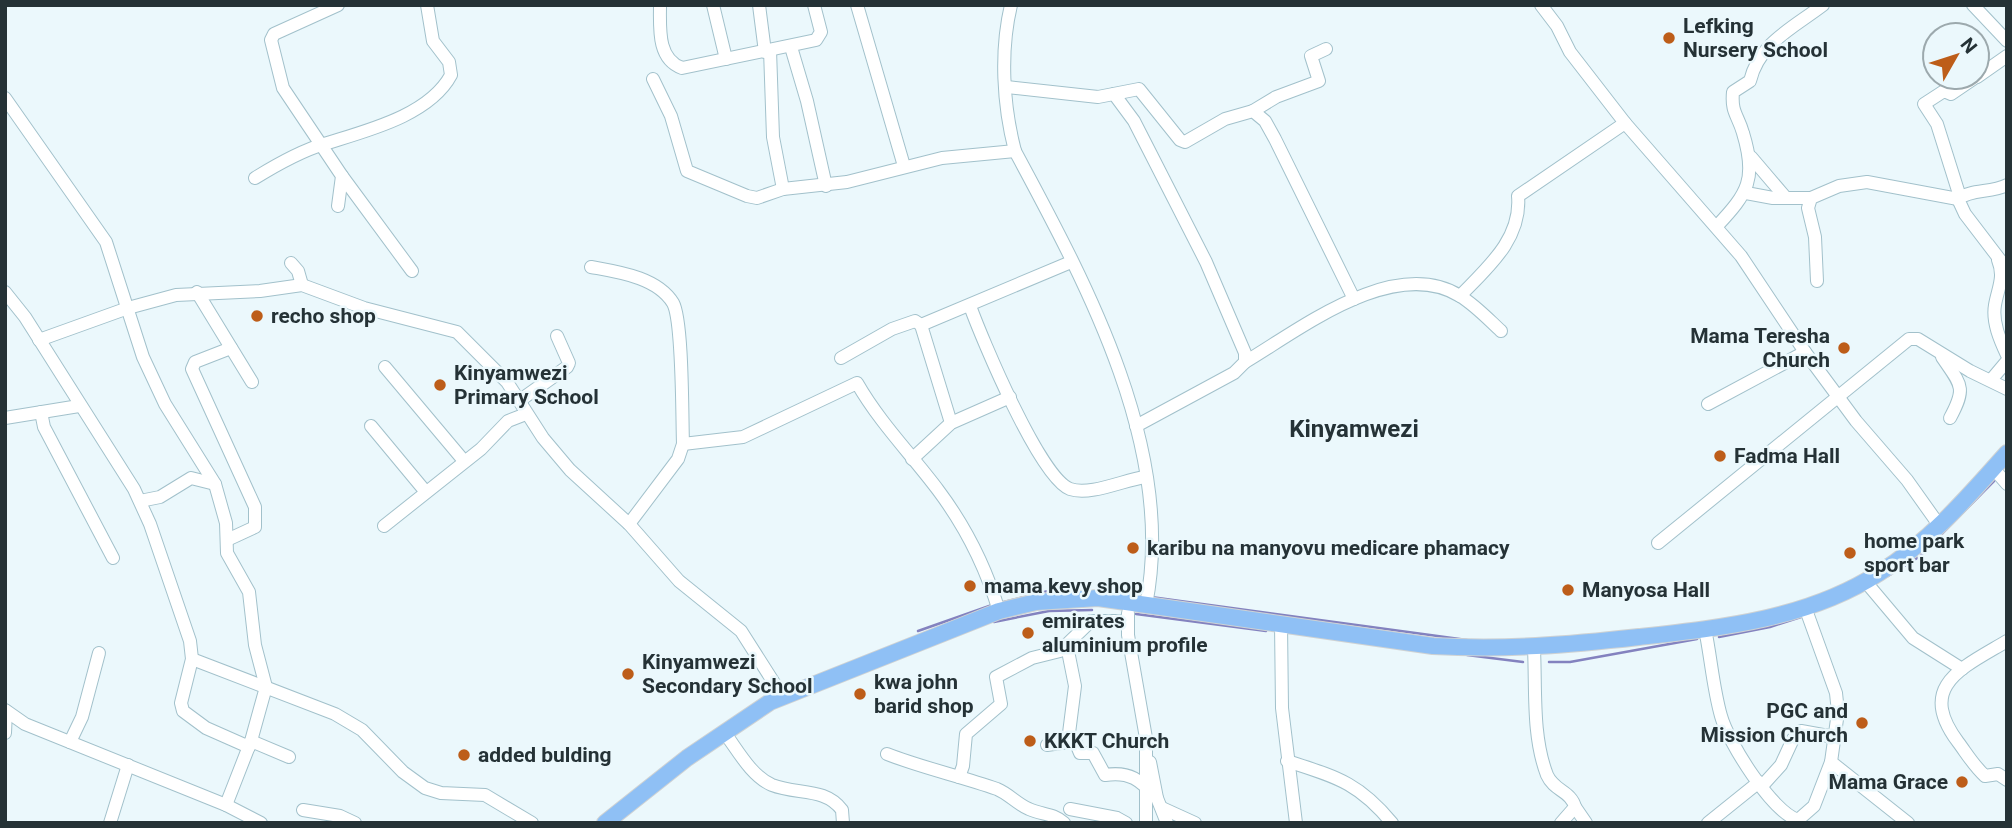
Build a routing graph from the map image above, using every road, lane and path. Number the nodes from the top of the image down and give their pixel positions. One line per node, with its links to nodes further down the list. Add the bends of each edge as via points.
1 (338, 5): 26 (street, via 274,34 271,40 283,88)
2 (427, 5): 26 (street, via 433,41 451,68 447,83 404,114)
3 (660, 5): 17 (street, via 663,50 673,65 682,68)
4 (713, 5): 17 (street)
5 (759, 5): 15 (street)
6 (814, 5): 13 (street, via 820,36)
7 (857, 5): 29 (street)
8 (1011, 5): 20 (street, via 1004,44)
9 (1541, 5): 25 (street, via 1570,52)
10 (1823, 5): 28 (street, via 1773,42 1755,61 1750,81 1733,92 1731,108)
11 (1973, 5): 12 (street)
12 (2007, 41)
13 (790, 47): 15 (street); 33 (street)
14 (1326, 49): 24 (street, via 1311,56 1320,81)
15 (767, 51): 17 (street); 34 (street, via 772,127)
16 (2007, 56): 18 (street)
17 (726, 59)
18 (1991, 67)
19 (653, 79): 34 (street, via 671,116 684,166 692,175 747,197 764,197)
20 (1007, 86): 22 (street, via 1098,97); 27 (street, via 1008,124)
21 (1944, 91): 38 (street, via 1924,104 1937,124)
22 (1114, 94): 24 (street, via 1139,89 1182,141 1225,119); 65 (street, via 1134,121 1206,262)
23 (5, 98): 54 (street, via 97,227)
24 (1253, 111): 52 (street, via 1275,139)
25 (1625, 123): 40 (street); 51 (street, via 1518,196 1519,210 1510,237)
26 (321, 144): 30 (street); 31 (street)
27 (1015, 150): 29 (street); 42 (street)
28 (1751, 157): 35 (street); 36 (street)
29 (904, 166): 33 (street)
30 (342, 176): 39 (street); 46 (street)
31 (255, 178)
32 (2007, 185): 38 (street)
33 (826, 186): 34 (street)
34 (783, 189)
35 (1746, 193): 36 (street); 40 (street)
36 (1786, 198): 37 (street)
37 (1811, 198): 38 (street, via 1839,186 1867,182); 47 (street, via 1808,208)
38 (1959, 198): 41 (street, via 1965,215)
39 (338, 206)
40 (1717, 226): 60 (street, via 1780,310)
41 (1997, 256): 45 (street); 62 (street, via 2002,281 1995,319)
42 (1071, 262): 53 (street); 81 (street, via 1111,348)
43 (291, 263): 48 (street)
44 (591, 267): 82 (street, via 647,282 672,302 677,312)
45 (2007, 269)
46 (412, 271)
47 (1817, 281)
48 (302, 285): 50 (street); 72 (street, via 363,308 457,332 483,355)
49 (5, 292): 58 (street)
50 (197, 292): 54 (street); 59 (street)
51 (1460, 296): 52 (street, via 1443,289 1404,285); 56 (street)
52 (1354, 299): 65 (street)
53 (970, 306): 55 (street); 70 (street)
54 (128, 308): 58 (street); 88 (street, via 153,380)
55 (921, 325): 63 (street, via 910,322 892,329); 79 (street)
56 (1501, 331)
57 (557, 336): 72 (street, via 567,368)
58 (39, 340): 74 (street)
59 (231, 348): 68 (street); 95 (street, via 195,362 192,369 255,507 255,527)
60 (1805, 352): 71 (street); 73 (street)
61 (1939, 353): 67 (street); 71 (street, via 1909,339); 78 (street, via 1961,390)
62 (2007, 355)
63 (841, 358)
64 (2007, 361): 67 (street)
65 (1245, 362): 81 (street, via 1234,373)
66 (385, 367): 85 (street)
67 (1991, 380): 69 (street)
68 (251, 382)
69 (2007, 389)
70 (1010, 397): 79 (street); 87 (street, via 1045,465 1063,485 1077,491)
71 (1838, 397): 94 (street); 96 (street)
72 (519, 401): 76 (street)
73 (1709, 404)
74 (79, 406): 75 (street); 91 (street)
75 (41, 412): 77 (street); 97 (street, via 44,427)
76 (526, 414): 85 (street, via 508,421); 92 (street, via 570,470)
77 (5, 418)
78 (1950, 418)
79 (951, 423): 84 (street)
80 (371, 426): 90 (street)
81 (1136, 426): 87 (street)
82 (683, 444): 84 (street, via 743,437 857,383); 92 (street, via 678,460)
83 (2007, 453): 86 (main road)
84 (912, 459): 102 (street, via 939,491 971,544)
85 (464, 461): 90 (street)
86 (1993, 468): 89 (street); 94 (main road)
87 (1145, 477): 100 (street, via 1154,566)
88 (215, 484): 91 (street, via 191,478 160,498); 95 (street)
89 (2007, 484)
90 (425, 491): 93 (street)
91 (140, 501): 110 (street, via 190,641)
92 (629, 524): 113 (street, via 679,581 741,631)
93 (384, 526)
94 (1939, 526): 98 (main road)
95 (227, 540): 112 (street, via 229,559 249,592)
96 (1658, 543)
97 (113, 558)
98 (1865, 581): 101 (main road); 111 (street, via 1913,639)
99 (1127, 602): 100 (main road); 102 (main road, via 1068,598); 103 (street)
100 (1146, 605): 104 (main road)
101 (1805, 607): 105 (main road); 117 (street, via 1836,693)
102 (999, 611): 113 (main road)
103 (1128, 621): 107 (street, via 1091,621); 118 (street)
104 (1282, 624): 108 (main road, via 1433,646); 125 (street)
105 (1705, 629): 108 (main road); 130 (street, via 1721,717)
106 (2007, 642): 111 (street)
107 (1068, 646): 119 (street, via 1075,686); 128 (street, via 996,677 1001,704 966,734)
108 (1534, 649): 134 (street, via 1538,750 1553,786 1570,795)
109 (99, 653): 120 (street, via 82,717)
110 (192, 659): 112 (street); 121 (street, via 183,711 206,728)
111 (1962, 669): 129 (street, via 1945,689 1941,716 1985,776 1998,774)
112 (266, 687): 121 (street); 141 (street, via 355,725 415,783 442,793 485,795)
113 (783, 697): 115 (main road)
114 (6, 711): 116 (street); 120 (street)
115 (723, 732): 142 (main road); 143 (street, via 763,780 830,797 842,810)
116 (5, 733)
117 (1834, 737): 126 (street); 130 (street, via 1801,731 1781,765)
118 (1146, 738): 131 (street); 132 (street)
119 (1068, 741): 122 (street); 131 (street, via 1078,743 1080,753 1093,753 1105,775 1121,772)
120 (70, 742): 127 (street)
121 (250, 744): 124 (street); 133 (street)
122 (1047, 745)
123 (887, 754): 128 (street)
124 (289, 757)
125 (1287, 761): 149 (street); 150 (street, via 1341,779 1362,792)
126 (1831, 762): 130 (street, via 1814,806 1798,820); 154 (street)
127 (128, 765): 133 (street); 139 (street)
128 (959, 776): 144 (street, via 1006,793 1026,808)
129 (2007, 780)
130 (1760, 784): 153 (street)
131 (1144, 785): 132 (street); 146 (street)
132 (1159, 803): 147 (street); 148 (street)
133 (226, 806): 140 (street)
134 (1575, 807): 151 (street); 152 (street)
135 (1070, 809): 137 (street)
136 (303, 810): 138 (street)
137 (1095, 818): 145 (street, via 1117,818)
138 (352, 822)
139 (110, 823)
140 (261, 823)
141 (532, 823)
142 (604, 823)
143 (843, 823)
144 (1064, 823)
145 (1126, 823)
146 (1146, 823)
147 (1167, 823)
148 (1195, 823)
149 (1296, 823)
150 (1392, 823)
151 (1562, 823)
152 (1586, 823)
153 (1709, 823)
154 (1908, 823)

